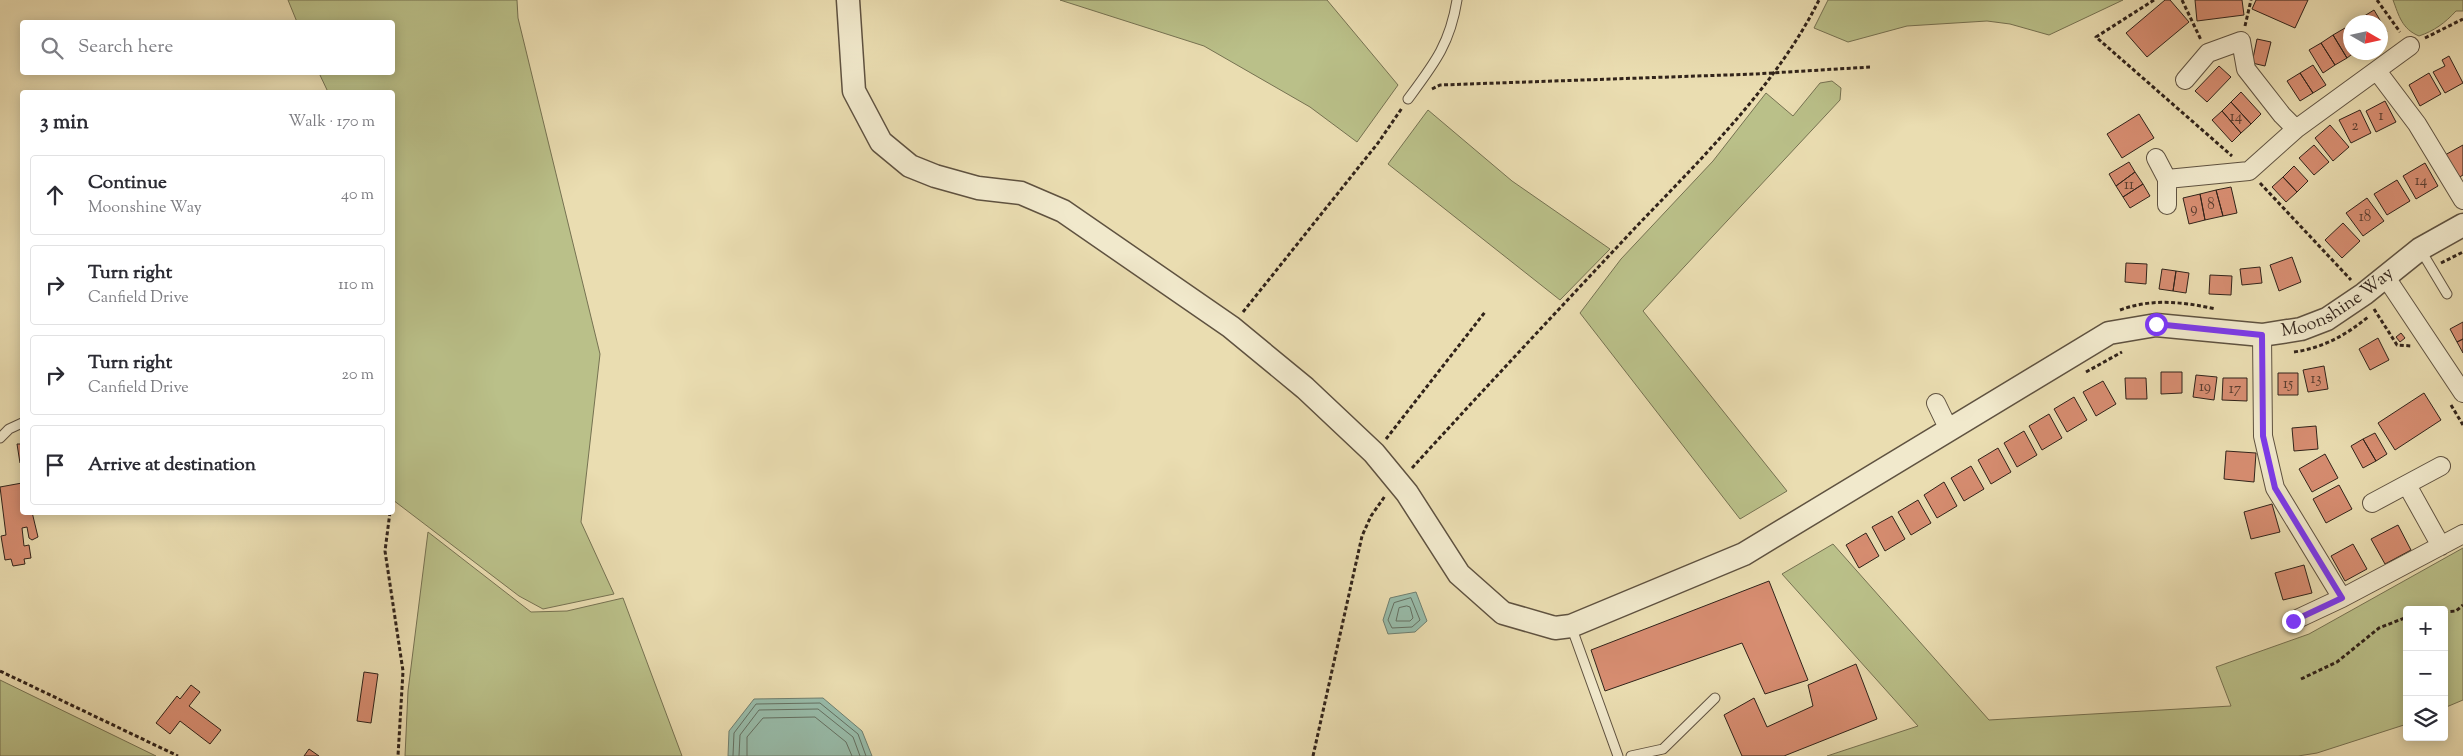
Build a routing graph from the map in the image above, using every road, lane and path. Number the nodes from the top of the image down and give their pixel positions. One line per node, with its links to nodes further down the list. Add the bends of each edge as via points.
1 (848, 0): 29 (street, via 854,91 882,142 910,166 978,188 1021,194 1063,212)
2 (1457, 0): 16 (lane, via 1453,26 1435,64)
3 (1819, 0): 14 (path)
4 (2154, 0): 19 (path, via 2096,37)
5 (2182, 0): 11 (path)
6 (2251, 0): 9 (path)
7 (2377, 0): 10 (path)
8 (2463, 19): 10 (path)
9 (2241, 41): 11 (street); 17 (street, via 2246,69)
10 (2410, 46): 13 (street)
11 (2208, 53): 15 (street)
12 (1870, 67): 14 (path)
13 (2377, 71): 17 (street); 21 (street, via 2417,124)
14 (1774, 73): 16 (path, via 1440,85); 40 (path, via 1664,198)
15 (2185, 80)
16 (1408, 99): 29 (path, via 1378,143)
17 (2296, 129): 19 (street)
18 (2156, 158): 20 (street)
19 (2249, 171): 20 (street); 26 (path)
20 (2168, 179): 22 (street)
21 (2463, 200)
22 (2167, 205)
23 (2463, 225): 24 (street, Moonshine Way)
24 (2420, 249): 25 (street, Moonshine Way); 27 (lane)
25 (2385, 276): 26 (street, Moonshine Way); 32 (street)
26 (2364, 294): 30 (street, Moonshine Way, via 2327,319 2301,329); 31 (path, via 2397,346 2413,346)
27 (2447, 294)
28 (1484, 312): 38 (path)
29 (1231, 327): 38 (street, via 1305,388)
30 (2262, 335): 36 (street, Moonshine Way, via 2156,324 2109,333); 46 (street, via 2263,436 2275,488)
31 (2418, 354)
32 (2456, 397): 35 (path)
33 (1936, 403): 36 (street)
34 (20, 424): 37 (lane)
35 (2463, 425)
36 (1949, 430): 51 (street, via 1744,554)
37 (0, 438)
38 (1374, 452): 40 (street)
39 (2441, 466): 41 (street)
40 (1397, 482): 51 (street, via 1408,493 1459,574 1503,613 1556,628); 57 (path, via 1381,500 1362,536)
41 (2407, 485): 42 (street); 45 (street)
42 (2372, 503)
43 (390, 515): 56 (path, via 385,551 403,672)
44 (2463, 534): 45 (street)
45 (2441, 546): 46 (street)
46 (2342, 598): 50 (street)
47 (2463, 605): 48 (path, via 2456,611)
48 (2448, 612)
49 (2403, 618): 53 (path, via 2379,628 2337,662)
50 (2293, 621)
51 (1571, 626): 58 (lane)
52 (0, 671): 55 (path)
53 (2301, 679)
54 (1715, 698): 59 (lane, via 1663,749)
55 (178, 756)
56 (398, 756)
57 (1313, 756)
58 (1618, 756)
59 (1631, 756)

